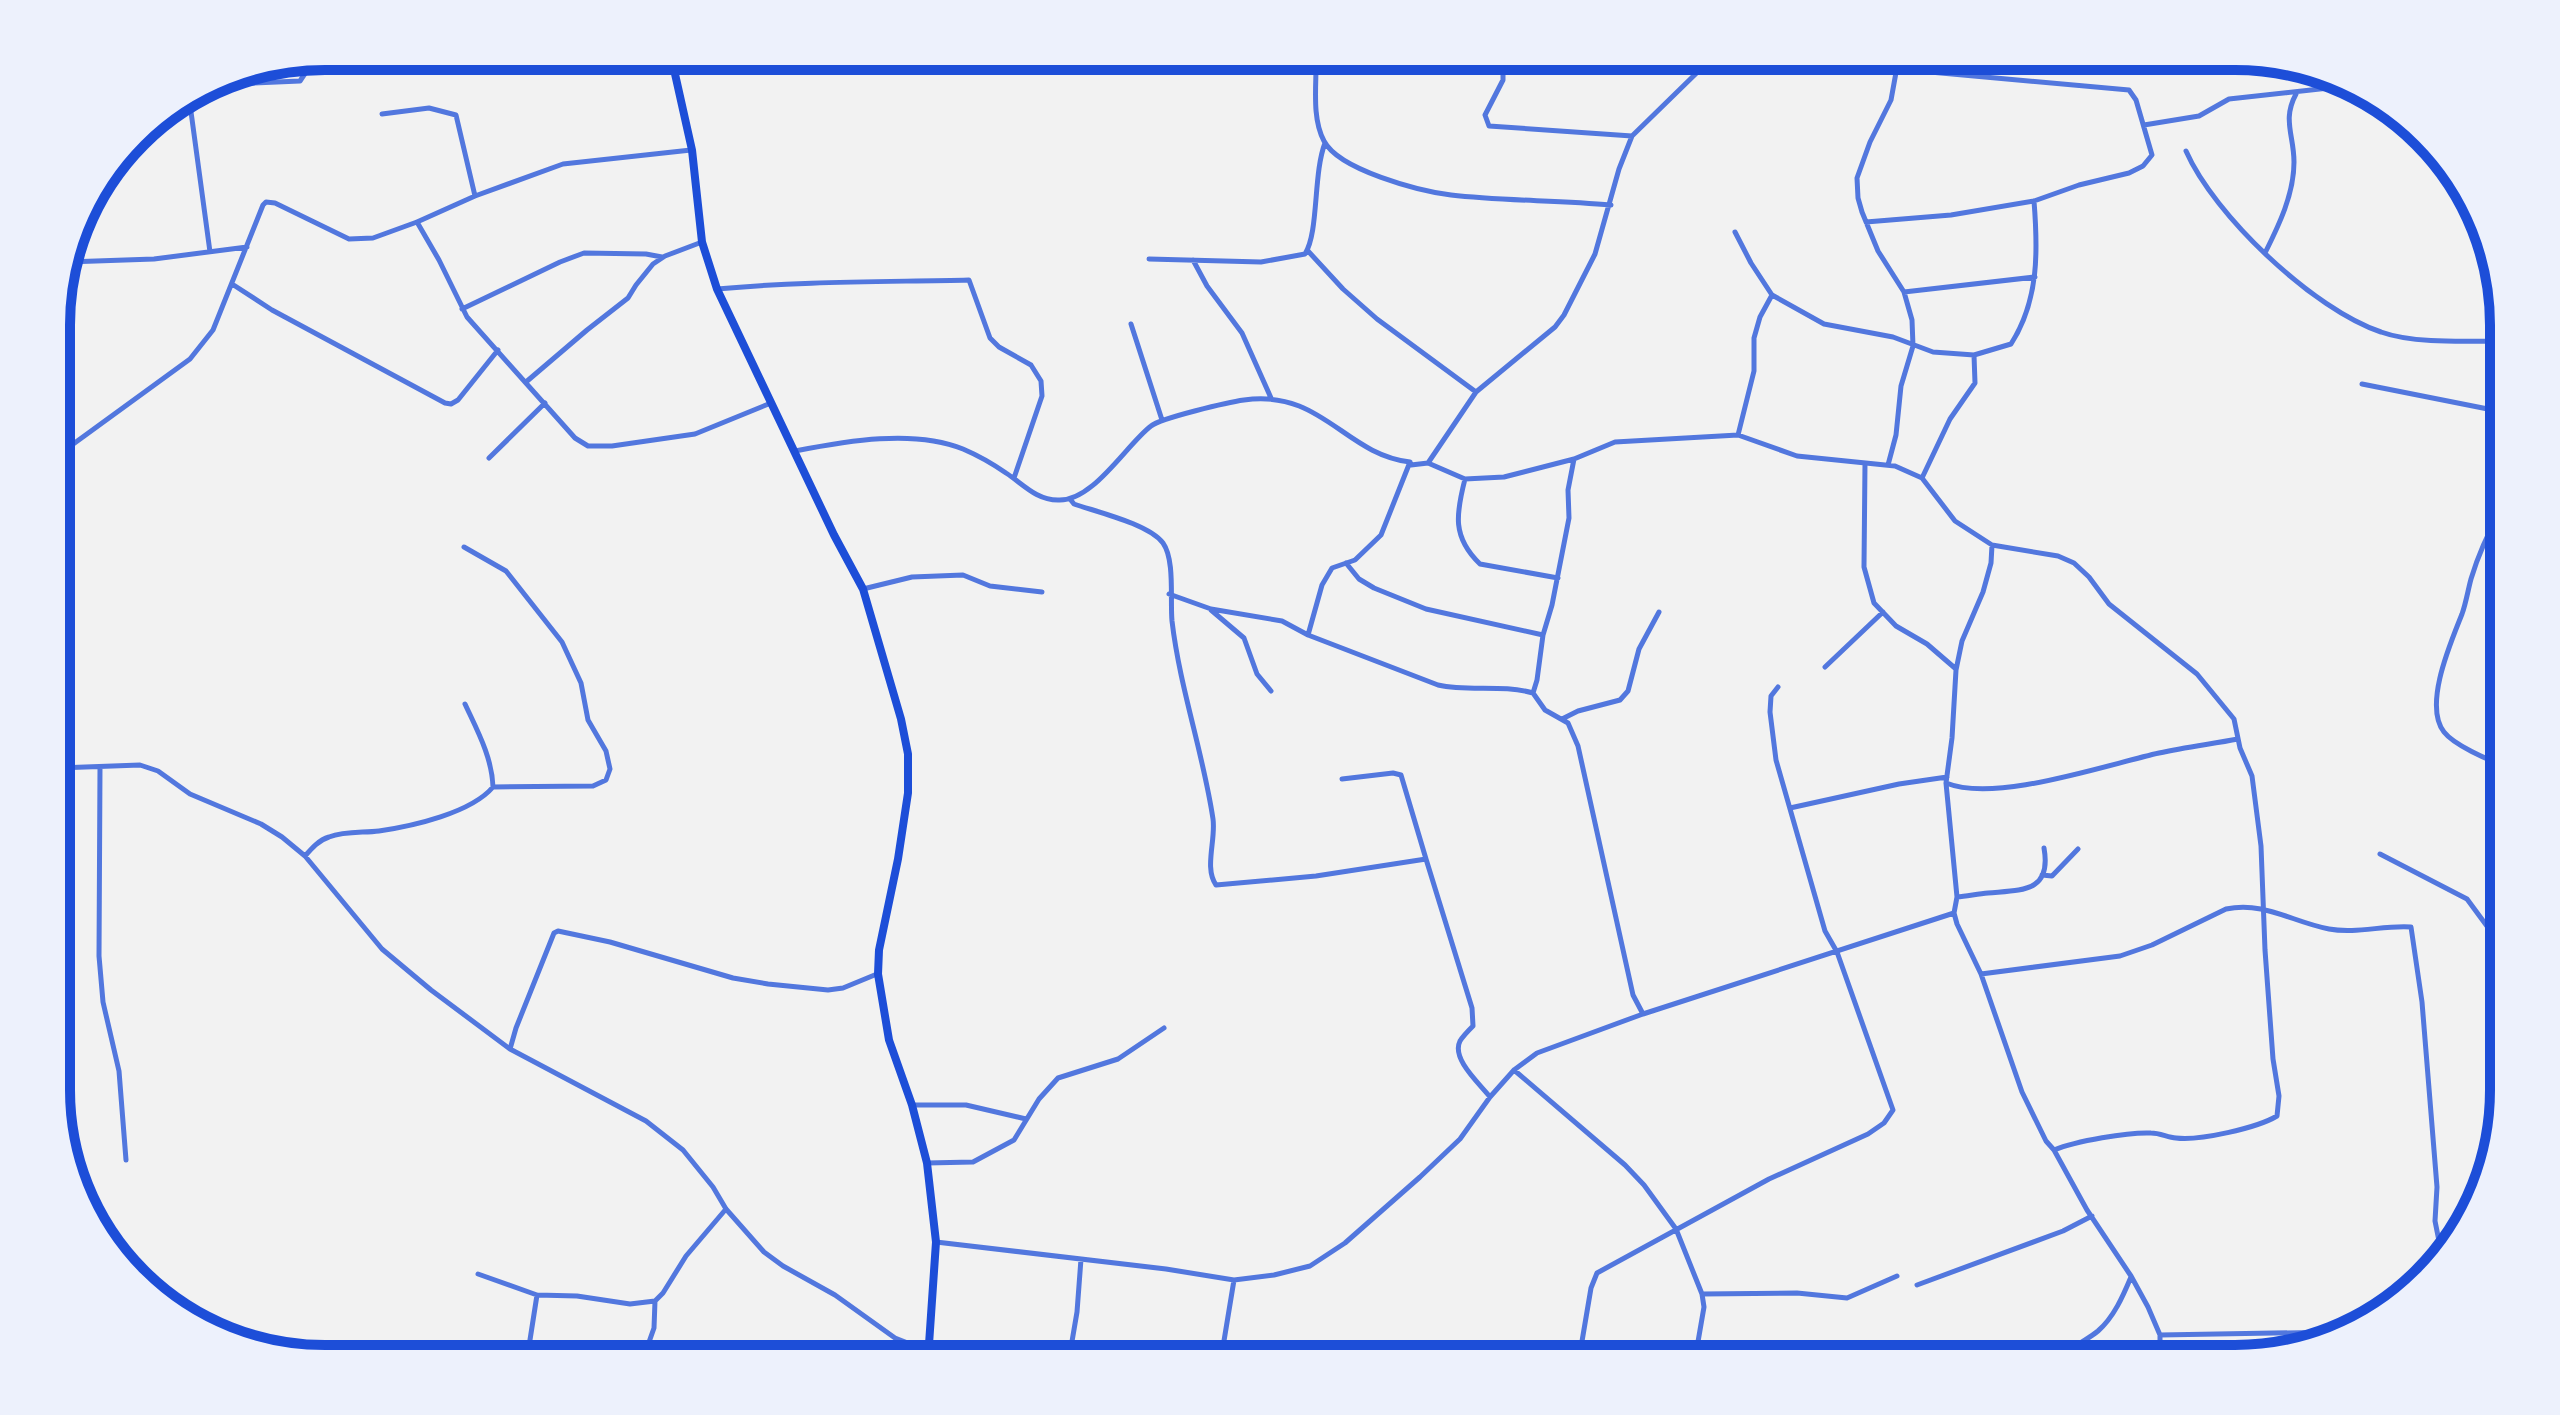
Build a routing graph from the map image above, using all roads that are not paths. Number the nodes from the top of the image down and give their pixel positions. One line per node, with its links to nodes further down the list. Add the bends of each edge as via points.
1 (1316, 70): 15 (street, via 1318,121)
2 (1503, 70): 14 (street, via 1485,115 1489,126)
3 (1897, 70): 22 (street, via 1891,100 1858,175)
4 (1910, 70): 13 (street, via 2129,90)
5 (306, 71): 8 (street, via 300,81)
6 (674, 71): 16 (main road)
7 (1699, 72): 14 (street)
8 (245, 83)
9 (2329, 89): 10 (street)
10 (2296, 93): 13 (street, via 2229,99 2199,116); 28 (street, via 2288,115 2293,174 2284,213)
11 (191, 108): 27 (street)
12 (382, 114): 18 (street, via 429,108 456,115)
13 (2144, 125): 19 (street, via 2152,155 2143,166)
14 (1632, 136): 20 (street)
15 (1325, 143): 20 (street, via 1349,164 1449,195); 26 (street, via 1318,160)
16 (692, 150): 18 (street, via 563,164); 24 (main road)
17 (2186, 151): 28 (street, via 2212,195)
18 (475, 196): 21 (street)
19 (2034, 201): 22 (street); 33 (street)
20 (1611, 205): 46 (street, via 1595,254 1564,315)
21 (417, 222): 25 (street, via 373,238 349,239 269,201); 38 (street)
22 (1866, 222): 36 (street)
23 (1735, 232): 37 (street)
24 (702, 242): 29 (street); 35 (main road)
25 (248, 247): 27 (street); 34 (street)
26 (1308, 251): 31 (street, via 1261,262); 46 (street, via 1377,319)
27 (210, 252): 32 (street)
28 (2265, 253): 40 (street, via 2318,300 2381,333)
29 (663, 257): 38 (street, via 584,253); 44 (street, via 628,298)
30 (1149, 259): 31 (street)
31 (1193, 260): 47 (street, via 1242,333)
32 (78, 262)
33 (2035, 277): 36 (street); 43 (street, via 2028,310 2011,344)
34 (232, 284): 42 (street, via 445,403 458,400); 53 (street, via 213,330 190,359)
35 (717, 289): 48 (main road); 62 (street, via 809,281 969,280 990,338 1031,365 1041,381 1042,396)
36 (1904, 292): 41 (street)
37 (1772, 295): 41 (street, via 1824,324); 52 (street, via 1754,338 1754,371)
38 (462, 309): 42 (street)
39 (1131, 324): 51 (street)
40 (2490, 341)
41 (1913, 346): 43 (street); 60 (street)
42 (498, 350): 44 (street)
43 (1974, 355): 61 (street, via 1975,383 1950,419)
44 (526, 382): 49 (street)
45 (2362, 384): 50 (street)
46 (1476, 392): 58 (street)
47 (1271, 398): 51 (street); 57 (street, via 1305,406 1388,459)
48 (772, 402): 49 (street, via 695,434 612,446 588,446 575,438); 54 (main road)
49 (545, 403): 55 (street)
50 (2490, 409)
51 (1162, 420): 64 (street)
52 (1738, 435): 56 (street, via 1615,442); 59 (street, via 1797,456)
53 (71, 446)
54 (795, 451): 62 (street, via 845,442 927,439 963,449); 70 (main road)
55 (489, 458)
56 (1574, 459): 63 (street, via 1504,477); 69 (street)
57 (1410, 462): 58 (street); 68 (street, via 1381,535)
58 (1428, 463): 63 (street)
59 (1865, 463): 60 (street); 75 (street, via 1864,567 1874,603)
60 (1888, 465): 61 (street)
61 (1922, 478): 66 (street, via 1955,521)
62 (1014, 479): 64 (street, via 1046,498)
63 (1465, 479): 69 (street, via 1457,509 1461,540 1471,555 1480,564)
64 (1070, 499): 72 (street, via 1161,540 1169,554)
65 (2490, 528): 86 (street, via 2448,644 2437,699 2445,733)
66 (1992, 545): 79 (street, via 1983,592); 85 (street, via 2074,563 2109,604 2197,674 2234,719)
67 (464, 547): 91 (street, via 506,571 562,642 610,769 606,780 593,786)
68 (1346, 563): 76 (street, via 1332,568 1322,585); 77 (street, via 1374,588 1426,609)
69 (1558, 578): 77 (street)
70 (863, 589): 71 (street, via 912,577 963,575 990,586); 104 (main road, via 908,754 908,793)
71 (1042, 592)
72 (1169, 594): 73 (street); 97 (street, via 1177,660 1211,808 1216,885)
73 (1211, 609): 76 (street, via 1268,617); 81 (street, via 1244,638 1257,674)
74 (1659, 612): 84 (street, via 1620,700)
75 (1883, 612): 78 (street); 79 (street)
76 (1308, 635): 82 (street, via 1438,685)
77 (1543, 635): 82 (street)
78 (1825, 667)
79 (1956, 670): 90 (street)
80 (1778, 687): 92 (street, via 1770,712)
81 (1271, 691)
82 (1533, 693): 84 (street, via 1545,710)
83 (465, 704): 91 (street, via 485,748)
84 (1562, 719): 106 (street, via 1578,746 1633,995)
85 (2238, 739): 90 (street, via 2036,782 1965,788); 100 (street, via 2252,776)
86 (2490, 759)
87 (100, 767): 88 (street); 96 (street, via 140,765 158,771 190,794 261,824); 114 (street, via 101,987 119,1071)
88 (70, 768)
89 (1342, 779): 97 (street, via 1401,775)
90 (1946, 780): 92 (street, via 1899,784); 99 (street)
91 (493, 787): 96 (street, via 485,797 448,813 379,831 330,836)
92 (1790, 808): 103 (street, via 1825,931)
93 (2044, 848): 98 (street)
94 (2078, 849): 98 (street, via 2052,876)
95 (2380, 854): 102 (street, via 2467,899)
96 (305, 856): 108 (street, via 382,949)
97 (1426, 859): 110 (street, via 1472,1008 1473,1026 1458,1050)
98 (2042, 875): 99 (street, via 2024,891)
99 (1957, 897): 101 (street)
100 (2263, 908): 105 (street, via 2226,909 2120,956); 113 (street, via 2277,1116 2256,1127 2178,1139 2136,1134); 120 (street, via 2330,929 2412,928)
101 (1954, 913): 103 (street); 105 (street)
102 (2490, 930)
103 (1837, 952): 106 (street); 118 (street, via 1893,1110 1868,1134)
104 (878, 974): 108 (street, via 828,990 768,984 558,931); 111 (main road, via 889,1040)
105 (1981, 974): 113 (street, via 2022,1092)
106 (1643, 1014): 109 (street, via 1537,1053)
107 (1164, 1028): 112 (street, via 1118,1059 1058,1078)
108 (510, 1049): 116 (street, via 646,1121 683,1150)
109 (1514, 1070): 110 (street); 118 (street, via 1625,1165)
110 (1490, 1097): 125 (street, via 1460,1139 1345,1243 1310,1266)
111 (912, 1105): 112 (street, via 966,1105); 115 (main road)
112 (1026, 1119): 115 (street, via 1014,1140 973,1162)
113 (2054, 1150): 117 (street)
114 (126, 1160)
115 (927, 1163): 119 (main road)
116 (726, 1209): 129 (street); 138 (street, via 764,1252)
117 (2092, 1216): 124 (street); 126 (street)
118 (1676, 1229): 127 (street); 132 (street, via 1597,1273)
119 (936, 1242): 121 (street); 139 (main road)
120 (2439, 1242)
121 (1081, 1259): 125 (street); 140 (street)
122 (478, 1274): 128 (street)
123 (1897, 1276): 127 (street, via 1847,1298)
124 (2131, 1276): 131 (street); 134 (street, via 2111,1316)
125 (1234, 1280): 141 (street)
126 (1917, 1285)
127 (1702, 1294): 133 (street)
128 (537, 1295): 129 (street, via 630,1304); 136 (street)
129 (655, 1301): 137 (street)
130 (2312, 1332): 131 (street)
131 (2160, 1335): 135 (street)
132 (1581, 1344)
133 (1698, 1344)
134 (2077, 1344)
135 (2160, 1344)
136 (529, 1345)
137 (648, 1345)
138 (908, 1345)
139 (930, 1345)
140 (1071, 1345)
141 (1223, 1345)

